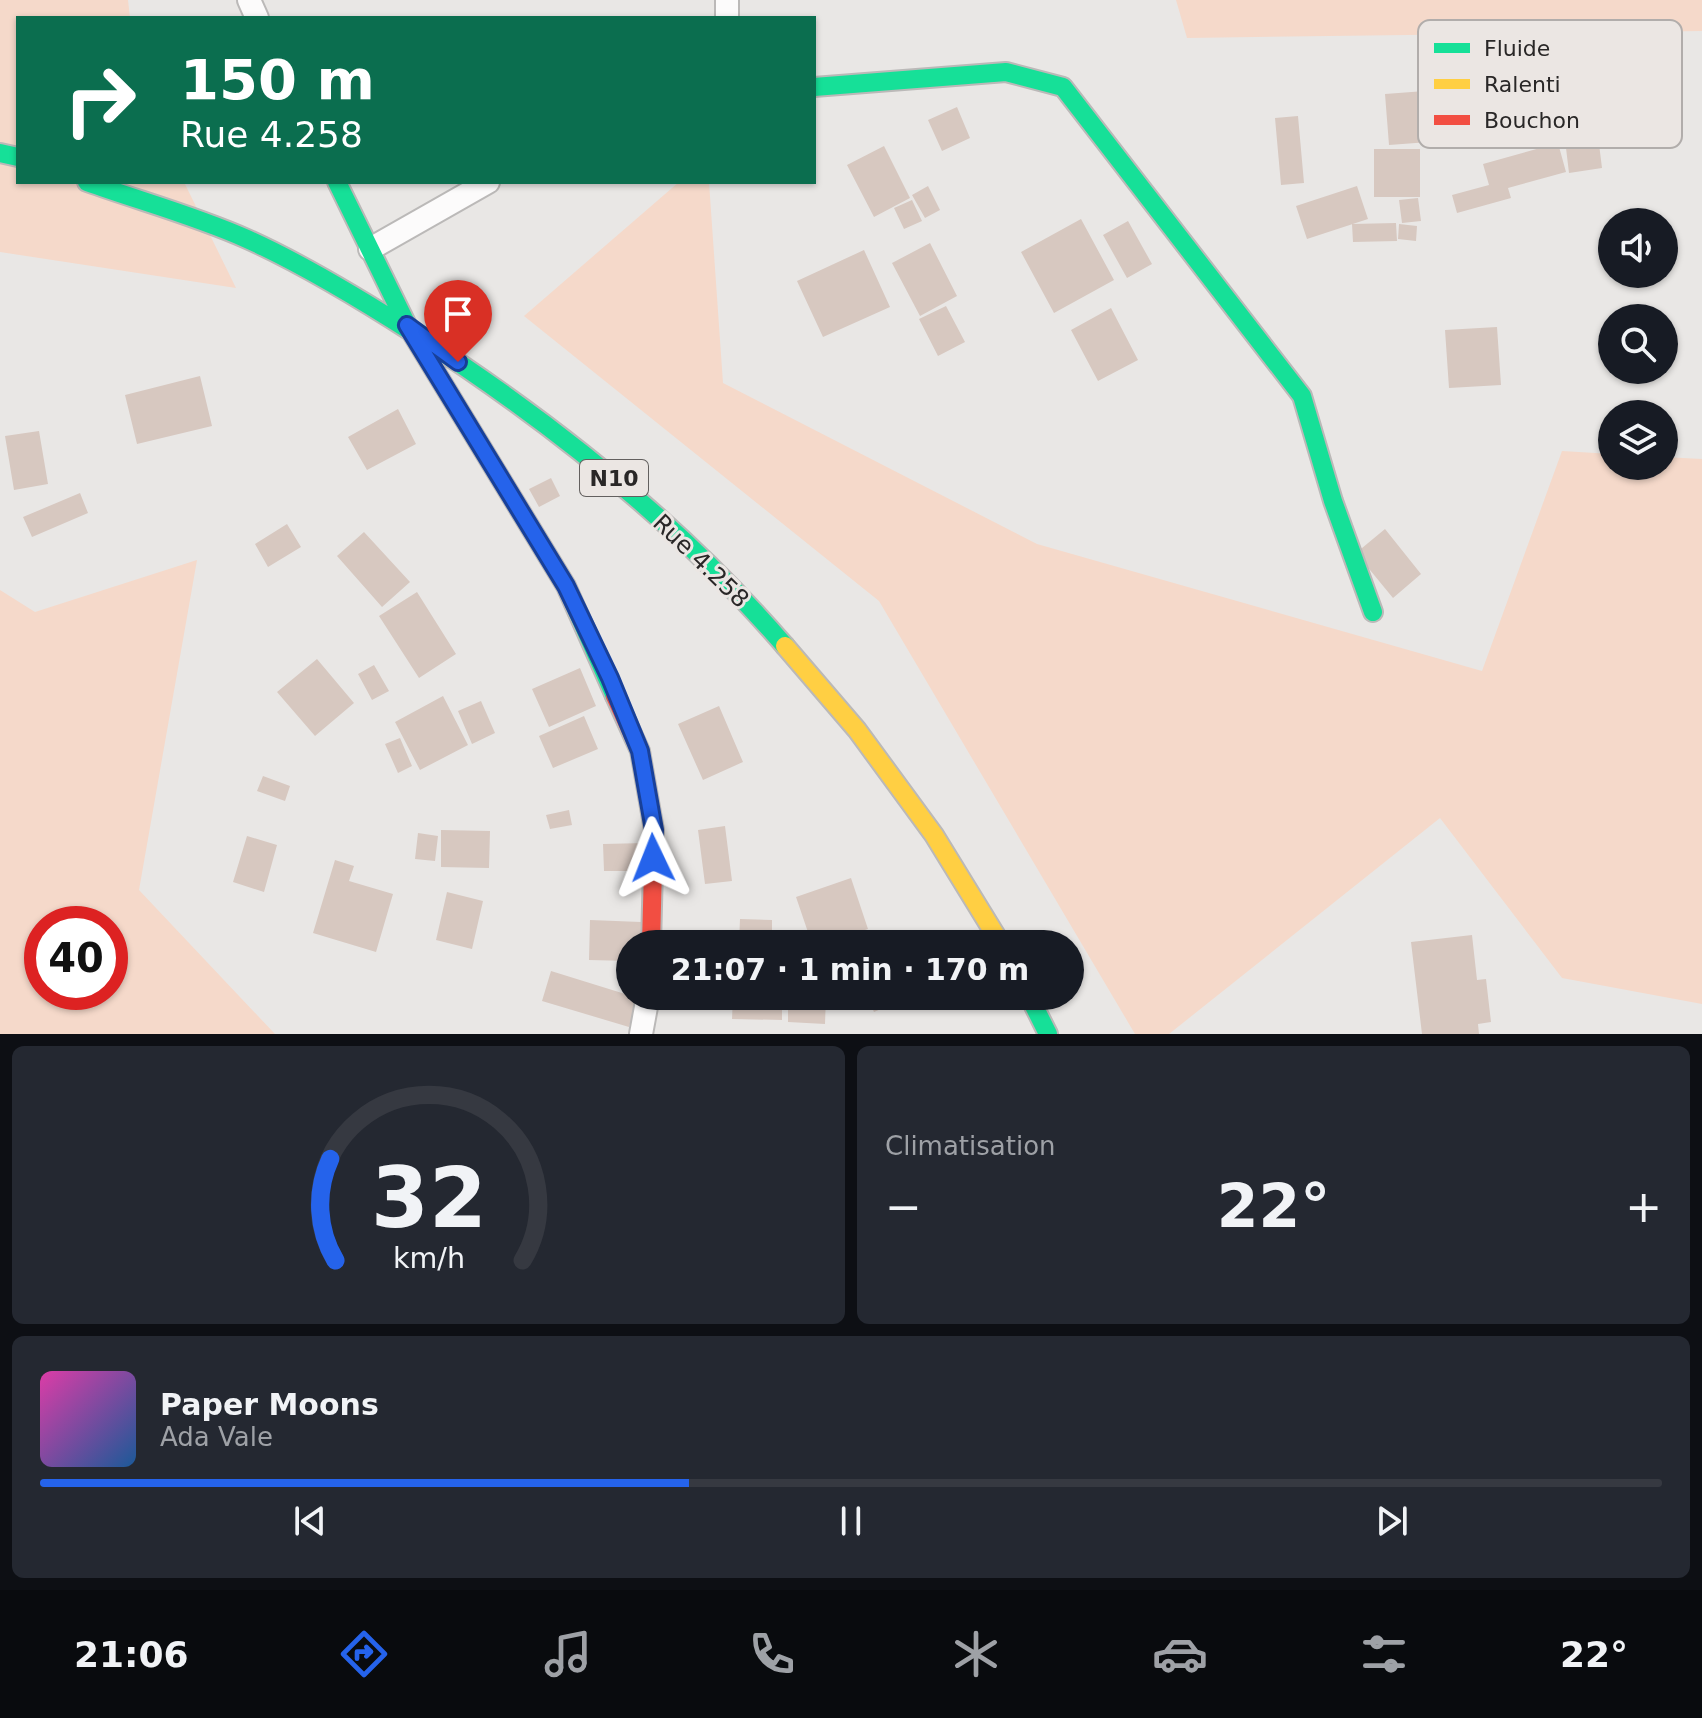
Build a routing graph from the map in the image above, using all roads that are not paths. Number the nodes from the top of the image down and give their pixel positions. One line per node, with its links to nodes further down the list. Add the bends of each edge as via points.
1 (816, 87): 7 (main road, via 1006,72 1063,87 1302,396)
2 (93, 184): 6 (main road, Rue 4.258 / N10, via 252,240)
3 (338, 184): 5 (main road)
4 (484, 184): 5 (street)
5 (370, 249): 6 (main road)
6 (407, 325): 8 (main road, via 566,586 640,751 654,830); 9 (main road, Rue 4.258 / N10, via 609,472 737,592 855,726 968,884)
7 (1373, 612)
8 (651, 930)
9 (993, 930)
10 (645, 1010): 12 (street)
11 (1036, 1010): 13 (main road)
12 (641, 1034)
13 (1048, 1034)

